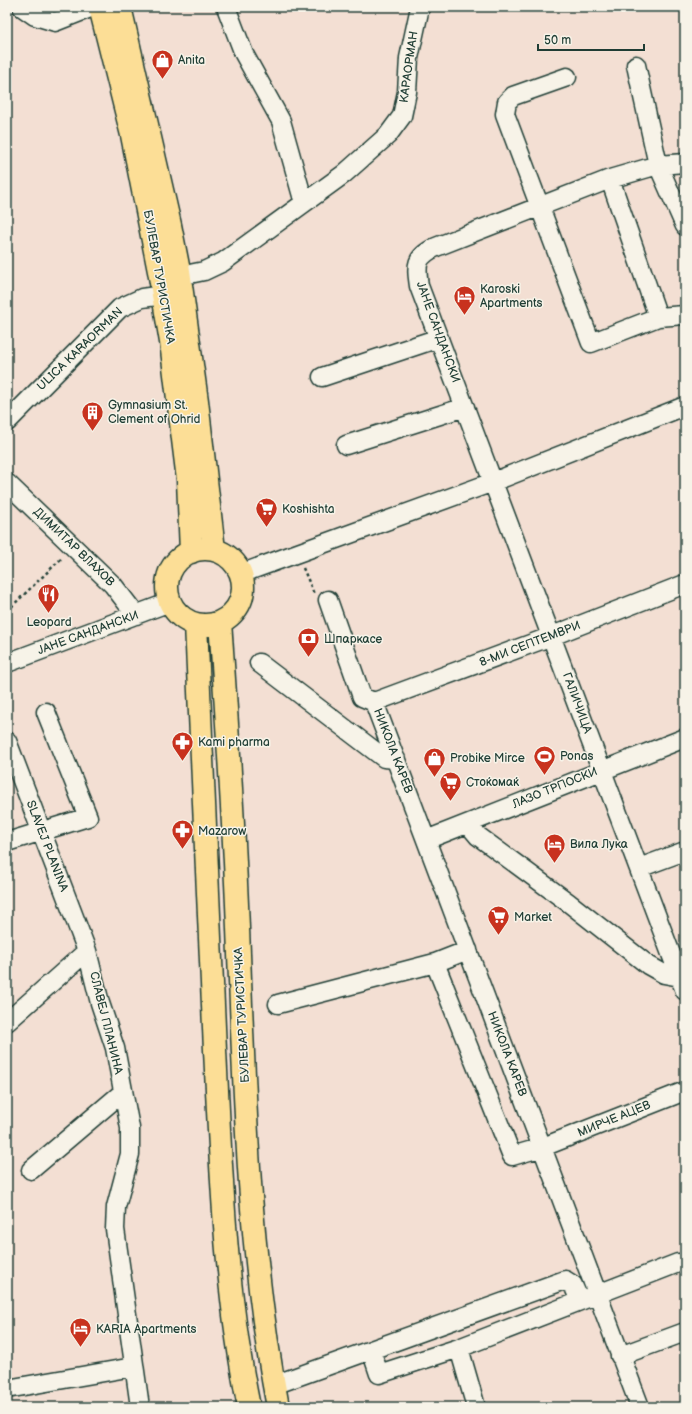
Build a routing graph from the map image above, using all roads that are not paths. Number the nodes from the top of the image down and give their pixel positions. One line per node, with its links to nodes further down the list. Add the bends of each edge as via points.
1 (22, 7): 2 (street, via 35,16 55,22)
2 (93, 7)
3 (100, 7): 16 (main road, БУЛЕВАР ТУРИСТИЧКА, via 134,143)
4 (120, 7): 15 (main road, БУЛЕВАР ТУРИСТИЧКА)
5 (226, 7): 12 (street, via 244,54 281,121)
6 (420, 7): 12 (street, КАРАОРМАН, via 409,58 407,92 402,116 371,152)
7 (636, 65): 10 (street)
8 (567, 77): 13 (street, via 514,96 508,102 505,114)
9 (685, 163): 10 (street, ЈАНЕ САНДАНСКИ)
10 (658, 165): 11 (street, ЈАНЕ САНДАНСКИ); 14 (street)
11 (610, 179): 13 (street, ЈАНЕ САНДАНСКИ); 18 (street)
12 (304, 203): 15 (street, КАРАОРМАН, via 223,262 204,271)
13 (539, 208): 18 (street, via 591,343); 19 (street, ЈАНЕ САНДАНСКИ, via 424,252 418,262 419,286)
14 (685, 226)
15 (180, 276): 27 (main road, БУЛЕВАР ТУРИСТИЧКА)
16 (163, 295): 23 (street, ULICA KARAORMAN, via 142,298 120,308); 28 (main road, БУЛЕВАР ТУРИСТИЧКА, via 188,480)
17 (685, 315): 18 (street)
18 (658, 317)
19 (438, 338): 20 (street); 22 (street, ЈАНЕ САНДАНСКИ)
20 (322, 377)
21 (685, 406): 25 (street)
22 (465, 407): 24 (street); 25 (street, ЈАНЕ САНДАНСКИ)
23 (7, 422)
24 (346, 445)
25 (493, 482): 29 (street); 36 (street, ГАЛИЧИЦА)
26 (7, 483): 33 (street, ДИМИТАР ВЛАХОВ, via 113,585)
27 (214, 550): 28 (main road); 29 (main road, via 225,555 236,565)
28 (191, 552): 32 (main road, via 182,556 172,567 167,581 167,596)
29 (240, 574): 34 (main road, via 242,593 237,607)
30 (685, 584): 36 (street, 8-МИ СЕПТЕМВРИ)
31 (328, 600): 39 (street, via 362,697)
32 (170, 602): 33 (street, ЈАНЕ САНДАНСКИ); 35 (main road, via 184,620)
33 (136, 615): 37 (street, ЈАНЕ САНДАНСКИ)
34 (220, 622): 35 (main road); 69 (main road, БУЛЕВАР ТУРИСТИЧКА, via 227,707 250,1176 258,1266)
35 (196, 624): 72 (main road, via 220,1150 236,1329)
36 (552, 636): 39 (street, 8-МИ СЕПТЕМВРИ); 44 (street, ГАЛИЧИЦА)
37 (7, 663)
38 (259, 663): 43 (street, via 384,758)
39 (374, 702): 43 (street, НИКОЛА КАРЕВ)
40 (46, 712): 46 (street, via 88,817)
41 (685, 738): 44 (street, ЛАЗО ТРПОСКИ)
42 (7, 741): 46 (street, SLAVEJ PLANINA)
43 (396, 759): 47 (street, НИКОЛА КАРЕВ)
44 (602, 770): 45 (street, ЛАЗО ТРПОСКИ); 50 (street, ГАЛИЧИЦА)
45 (468, 824): 47 (street, ЛАЗО ТРПОСКИ); 54 (street, via 478,836 648,965 664,974)
46 (42, 832): 48 (street); 52 (street, SLAVEJ PLANINA)
47 (426, 840): 51 (street, НИКОЛА КАРЕВ)
48 (7, 842)
49 (685, 851): 50 (street)
50 (639, 868): 54 (street, ГАЛИЧИЦА)
51 (468, 950): 53 (street); 59 (street, НИКОЛА КАРЕВ)
52 (87, 951): 56 (street, СЛАВЕЈ ПЛАНИНА); 58 (street, СЛАВЕЈ ПЛАНИНА, via 100,1004 115,1048)
53 (435, 963): 55 (street); 59 (street, МИРЧЕ АЦЕВ, via 512,1156)
54 (681, 972)
55 (278, 1004)
56 (7, 1022)
57 (685, 1091): 59 (street, МИРЧЕ АЦЕВ)
58 (123, 1092): 60 (street); 68 (street, СЛАВЕЈ ПЛАНИНА, via 130,1128 130,1154 116,1207 116,1229)
59 (543, 1147): 62 (street, НИКОЛА КАРЕВ)
60 (31, 1170)
61 (678, 1263): 62 (street)
62 (596, 1294): 63 (street); 67 (street, НИКОЛА КАРЕВ)
63 (580, 1301): 65 (street); 66 (street, via 573,1285 565,1280)
64 (685, 1333): 67 (street)
65 (459, 1348): 66 (street, via 378,1374); 74 (street)
66 (371, 1350): 69 (street)
67 (620, 1356): 75 (street, НИКОЛА КАРЕВ)
68 (133, 1367): 70 (street); 71 (street, СЛАВЕЈ ПЛАНИНА)
69 (274, 1385): 73 (main road, БУЛЕВАР ТУРИСТИЧКА)
70 (7, 1389)
71 (140, 1407)
72 (249, 1407)
73 (278, 1407)
74 (476, 1407)
75 (640, 1407)

